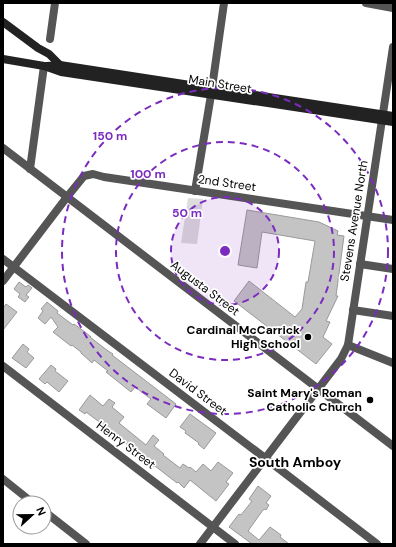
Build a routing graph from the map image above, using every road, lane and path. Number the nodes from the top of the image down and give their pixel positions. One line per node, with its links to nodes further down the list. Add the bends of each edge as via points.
1 (55, 3): 6 (street)
2 (224, 3): 12 (street)
3 (366, 3): 4 (street)
4 (393, 8)
5 (3, 22): 8 (main road)
6 (50, 39)
7 (393, 47): 14 (street, Stevens Avenue North)
8 (38, 48): 10 (main road); 11 (main road)
9 (3, 59): 11 (main road, Main Street)
10 (60, 65): 11 (main road, Main Street); 12 (main road, Main Street)
11 (44, 66): 12 (main road, Main Street, via 61,72); 17 (street)
12 (211, 91): 14 (main road, Main Street); 18 (street)
13 (393, 116): 14 (main road, Main Street)
14 (382, 117): 15 (main road, Main Street); 20 (street, Stevens Avenue North)
15 (393, 122)
16 (3, 148): 17 (street, Augusta Street)
17 (30, 169): 19 (street, Augusta Street)
18 (195, 190): 19 (street, 2nd Street, via 93,174 84,176); 20 (street, 2nd Street)
19 (68, 198): 24 (street, 2nd Street); 32 (street, Augusta Street)
20 (368, 216): 21 (street, 2nd Street); 23 (street, Stevens Avenue North)
21 (393, 220)
22 (3, 259): 24 (street, David Street)
23 (360, 264): 25 (street); 27 (street, Stevens Avenue North)
24 (13, 267): 26 (street, 2nd Street); 34 (street, David Street)
25 (393, 269)
26 (3, 281)
27 (353, 310): 28 (street); 29 (street, Stevens Avenue North)
28 (393, 316)
29 (348, 345): 30 (street); 32 (street, Stevens Avenue North, via 341,360)
30 (393, 363)
31 (3, 366): 38 (street, Henry Street)
32 (318, 389): 33 (street, Augusta Street); 34 (street, Stevens Avenue North)
33 (393, 446)
34 (265, 458): 38 (street, Stevens Avenue North); 42 (street, David Street)
35 (3, 479): 36 (street)
36 (23, 495)
37 (52, 517): 39 (street)
38 (213, 527): 40 (street, Stevens Avenue North); 41 (street, Henry Street)
39 (86, 544)
40 (200, 544)
41 (235, 544)
42 (377, 544)

